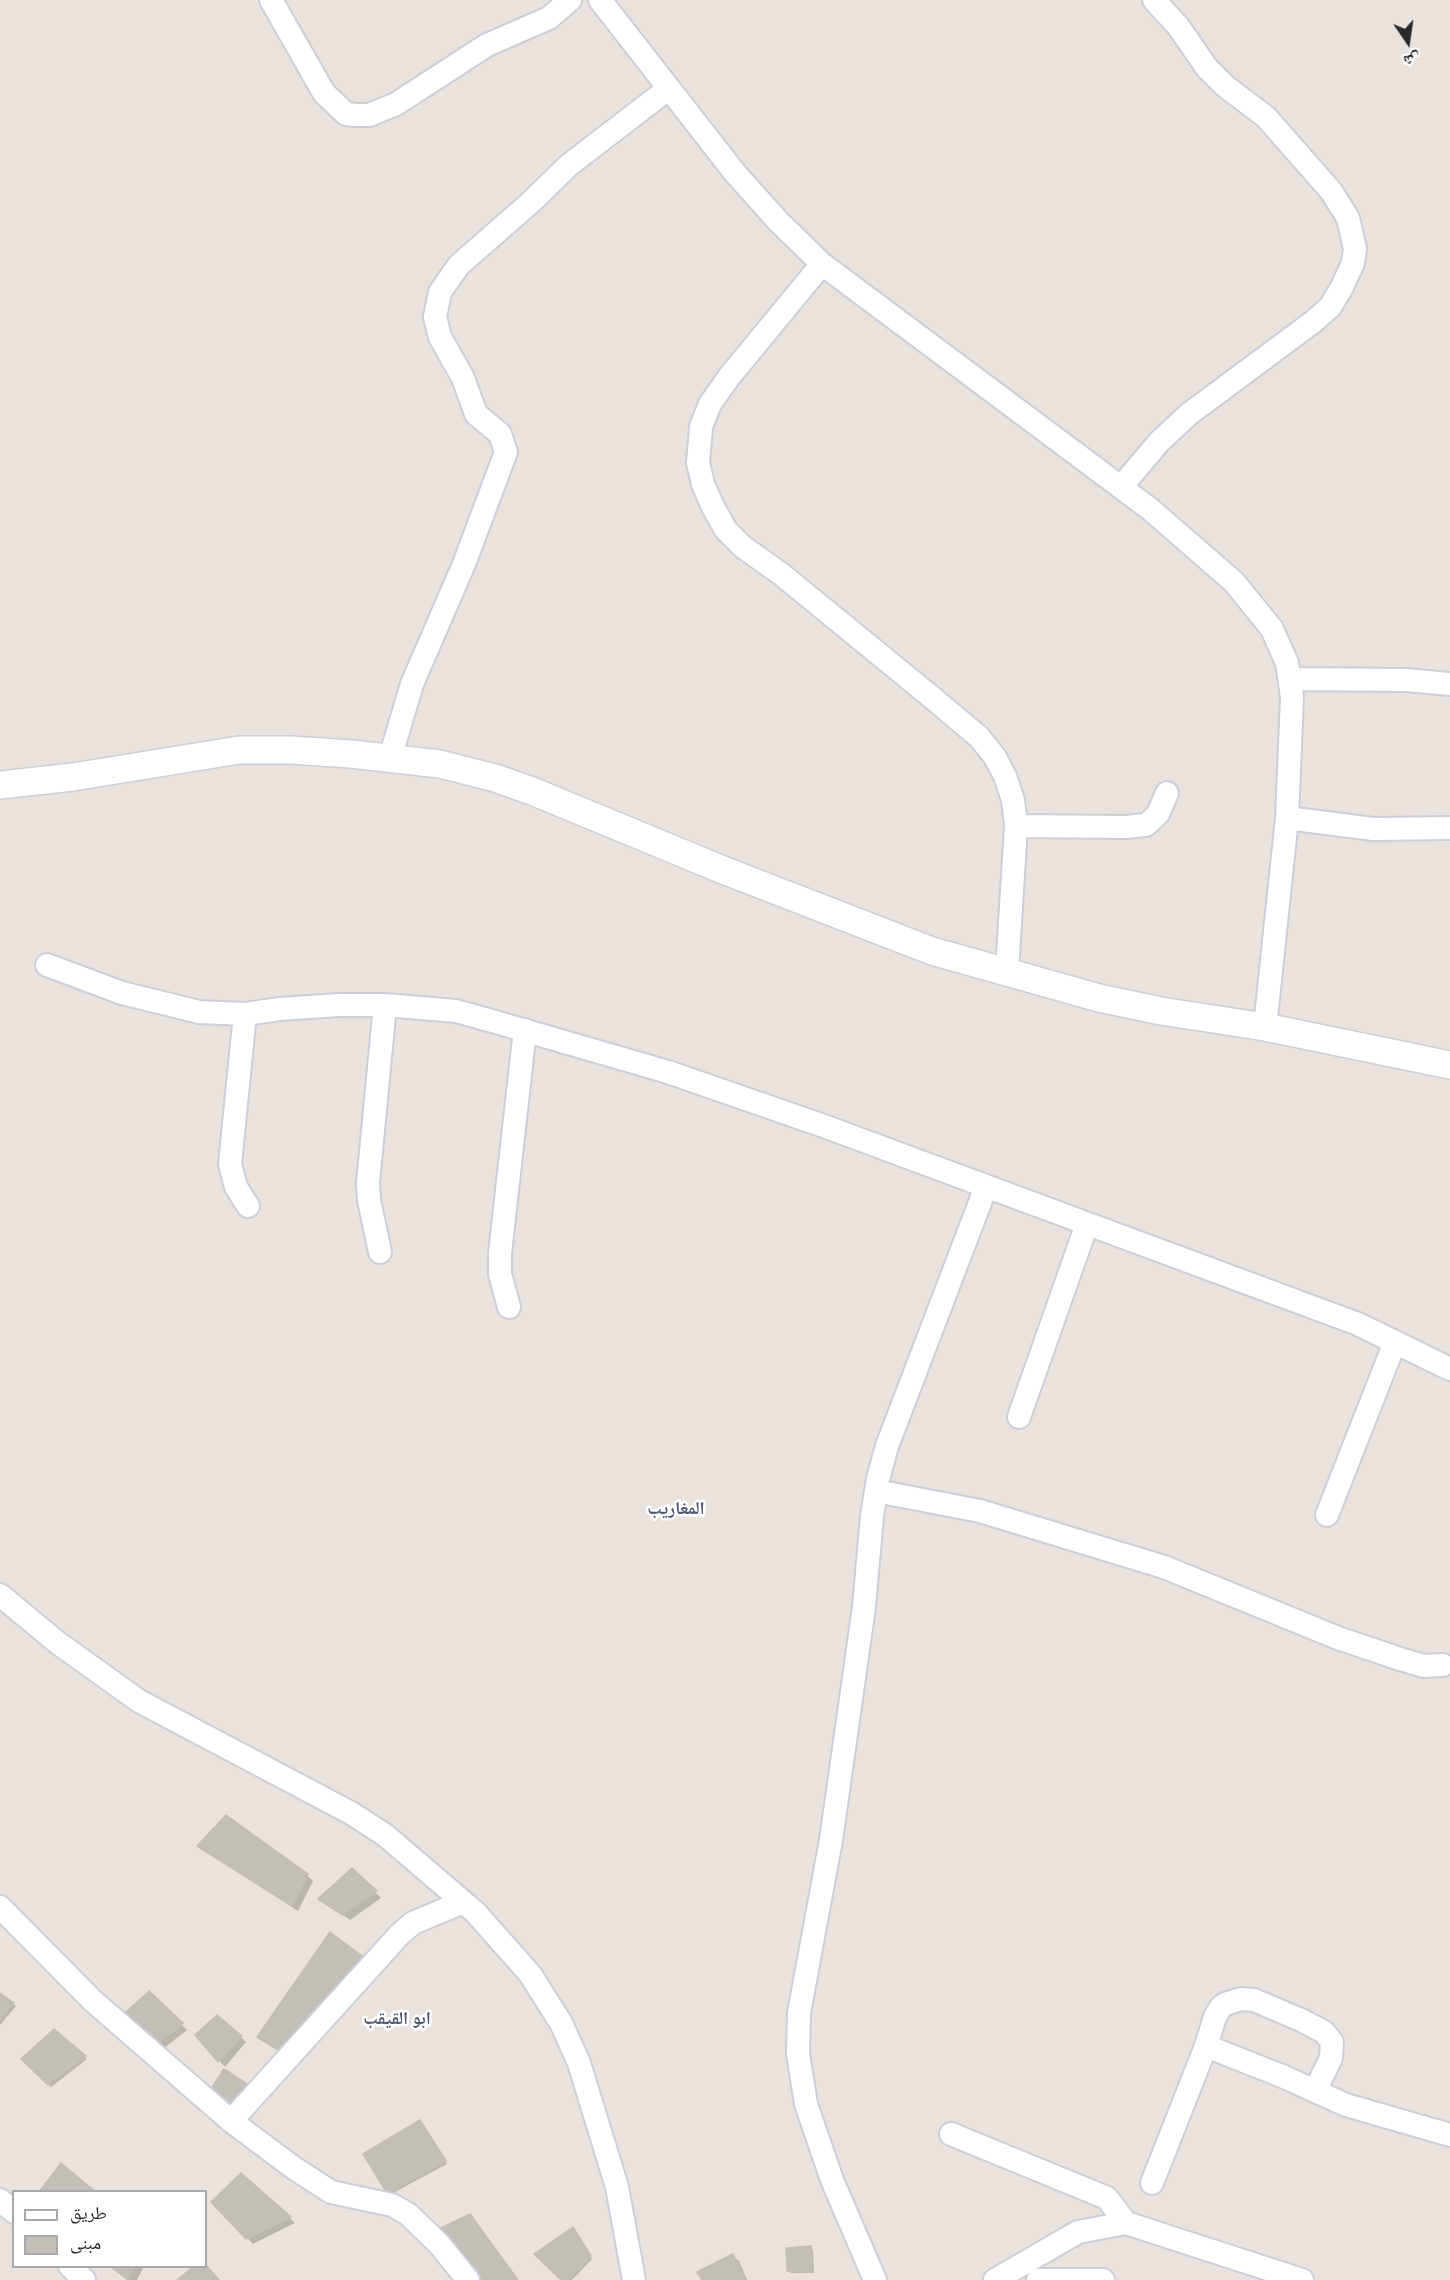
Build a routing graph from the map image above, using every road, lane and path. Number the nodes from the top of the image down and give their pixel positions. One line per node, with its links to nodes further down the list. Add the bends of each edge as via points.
1 (271, 0): 2 (street, via 324,93 346,114 369,115 396,104 487,45 549,18)
2 (570, 0)
3 (600, 0): 5 (street)
4 (1154, 0): 7 (street, via 1207,68 1266,117 1331,191 1347,218 1355,249 1353,263 1330,307 1189,414 1159,442)
5 (668, 89): 6 (street, via 735,173); 10 (street, via 569,165 459,265 440,292 435,317 440,337 463,378 476,414 500,434 506,452 464,564 412,684)
6 (822, 264): 7 (street); 14 (street, via 710,404 701,427 698,464 703,484 726,530 743,548 781,574 979,737 1005,776)
7 (1121, 488): 8 (street, via 1234,582 1272,629)
8 (1291, 679): 9 (street); 13 (street)
9 (1450, 684)
10 (390, 758): 11 (street, via 239,750); 17 (street, via 470,771 523,788 921,946)
11 (0, 785)
12 (1167, 794): 14 (street, via 1158,814 1146,825)
13 (1287, 818): 15 (street, via 1373,829); 20 (street)
14 (1016, 826): 17 (street)
15 (1450, 828)
16 (47, 965): 19 (street, via 153,1002 199,1012)
17 (1007, 971): 20 (street, via 1099,998)
18 (385, 1005): 19 (street); 21 (street, via 456,1011); 26 (street, via 368,1183)
19 (245, 1014): 24 (street, via 230,1164 236,1187)
20 (1264, 1027): 22 (street)
21 (525, 1030): 23 (street, via 668,1072); 27 (street, via 500,1253 500,1274)
22 (1450, 1065)
23 (986, 1187): 25 (street); 31 (street, via 887,1446)
24 (248, 1206)
25 (1087, 1224): 28 (street, via 1358,1324); 30 (street)
26 (380, 1252)
27 (509, 1307)
28 (1395, 1342): 29 (street); 32 (street)
29 (1450, 1369)
30 (1019, 1417)
31 (876, 1491): 34 (street, via 980,1510 1164,1567 1382,1653 1424,1666); 50 (street, via 831,1840 799,2013 798,2054 799,2074 817,2139)
32 (1327, 1515)
33 (0, 1595): 35 (street, via 139,1701 351,1813 385,1835)
34 (1448, 1662)
35 (463, 1902): 39 (street, via 413,1923 400,1934); 49 (street, via 530,1974 561,2023 617,2187)
36 (0, 1907): 39 (street, via 93,2001)
37 (1206, 2046): 38 (street); 38 (street, via 1221,2007 1231,2001 1254,2000 1301,2019 1318,2027 1332,2042 1331,2058); 42 (street)
38 (1315, 2091): 41 (street, via 1385,2118)
39 (231, 2121): 48 (street, via 331,2192 392,2205 408,2214)
40 (951, 2134): 45 (street, via 1107,2198)
41 (1450, 2135)
42 (1152, 2183)
43 (0, 2200): 44 (street)
44 (12, 2210)
45 (1126, 2223): 51 (street, via 1078,2232); 54 (street)
46 (72, 2268): 47 (street)
47 (84, 2280)
48 (468, 2280)
49 (634, 2280)
50 (875, 2280)
51 (995, 2280)
52 (1038, 2280): 53 (street)
53 (1103, 2280)
54 (1302, 2280)

